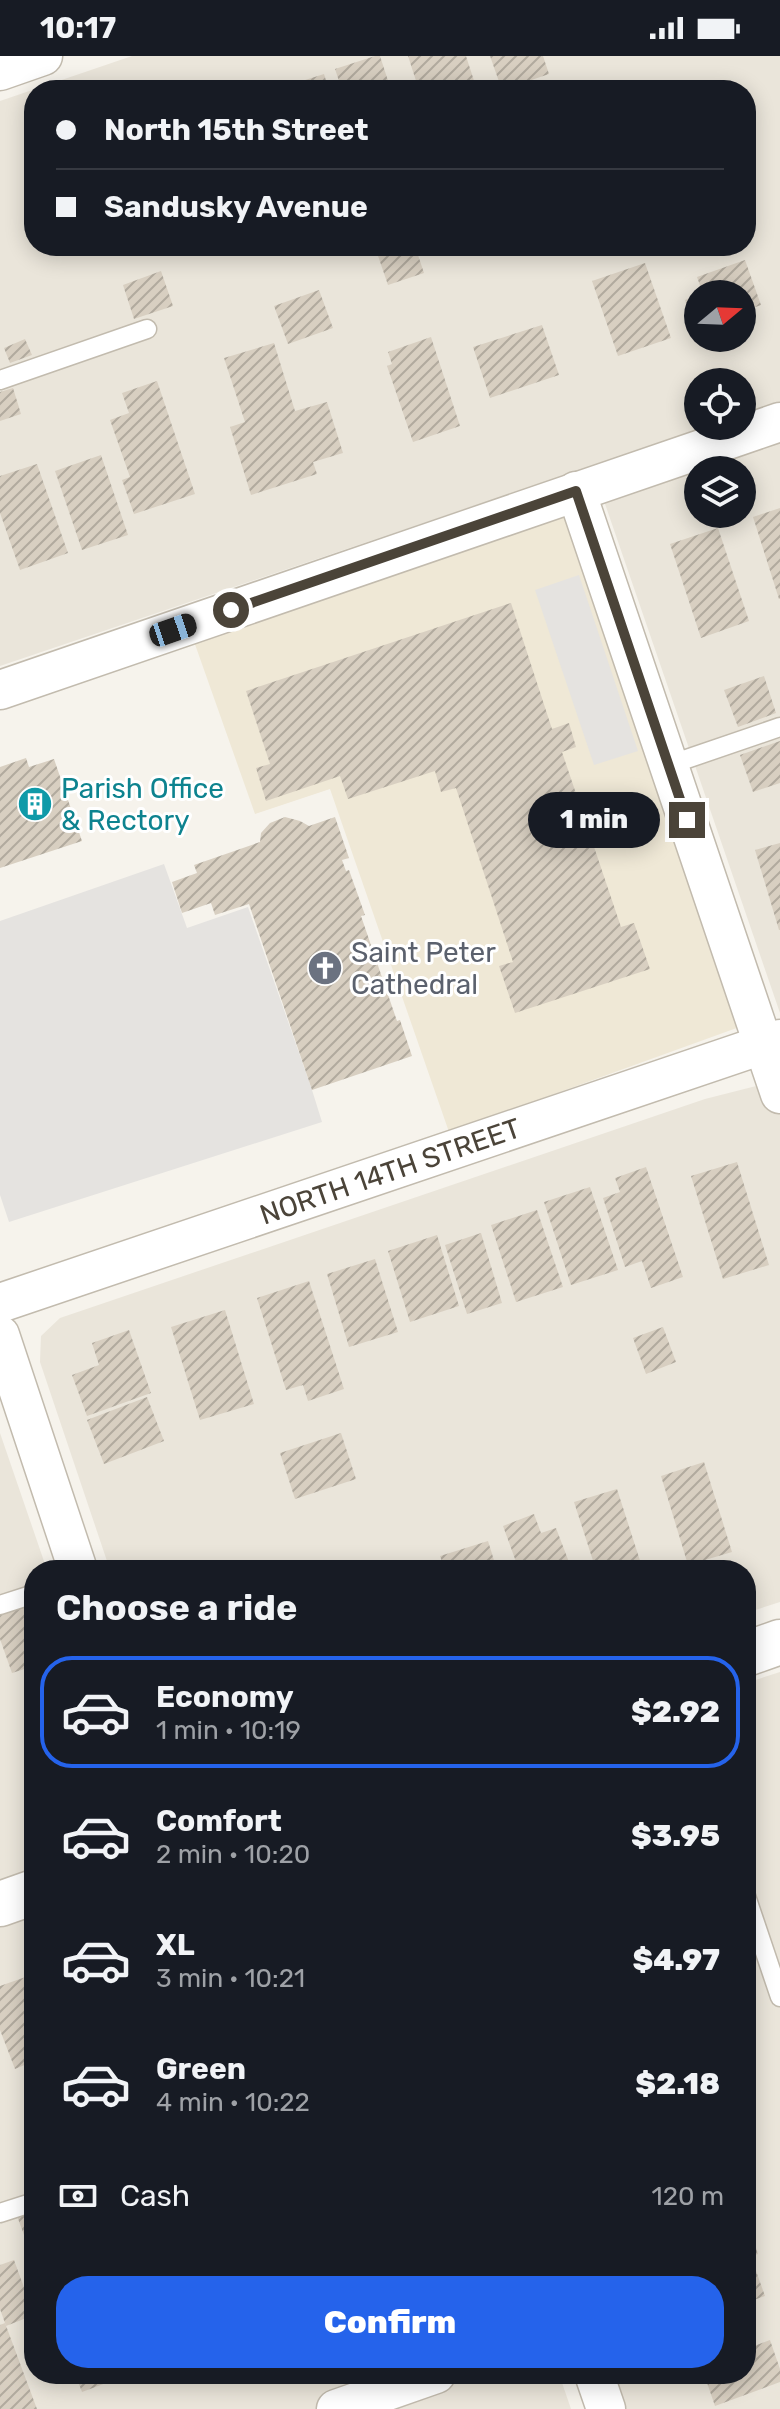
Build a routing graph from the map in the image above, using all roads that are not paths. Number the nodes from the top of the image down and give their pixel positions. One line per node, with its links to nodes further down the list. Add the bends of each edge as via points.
1 (43, 56): 2 (street)
2 (0, 71)
3 (147, 329): 4 (lane)
4 (0, 380)
5 (780, 422): 6 (street)
6 (576, 491): 7 (street); 9 (street)
7 (0, 690)
8 (780, 727): 9 (lane)
9 (669, 765): 10 (street)
10 (772, 1042): 11 (street); 12 (street, NORTH 14TH STREET)
11 (780, 1094)
12 (0, 1303)
13 (0, 1335): 14 (street)
14 (75, 1560)
15 (24, 1597): 16 (lane)
16 (0, 1605)
17 (780, 1642): 18 (street)
18 (756, 1650)
19 (24, 1896): 20 (street)
20 (0, 1904)
21 (756, 1926): 22 (lane)
22 (780, 1997)
23 (24, 2205): 24 (lane)
24 (0, 2213)
25 (407, 2384): 27 (street)
26 (597, 2384): 28 (street)
27 (336, 2409)
28 (606, 2409)

